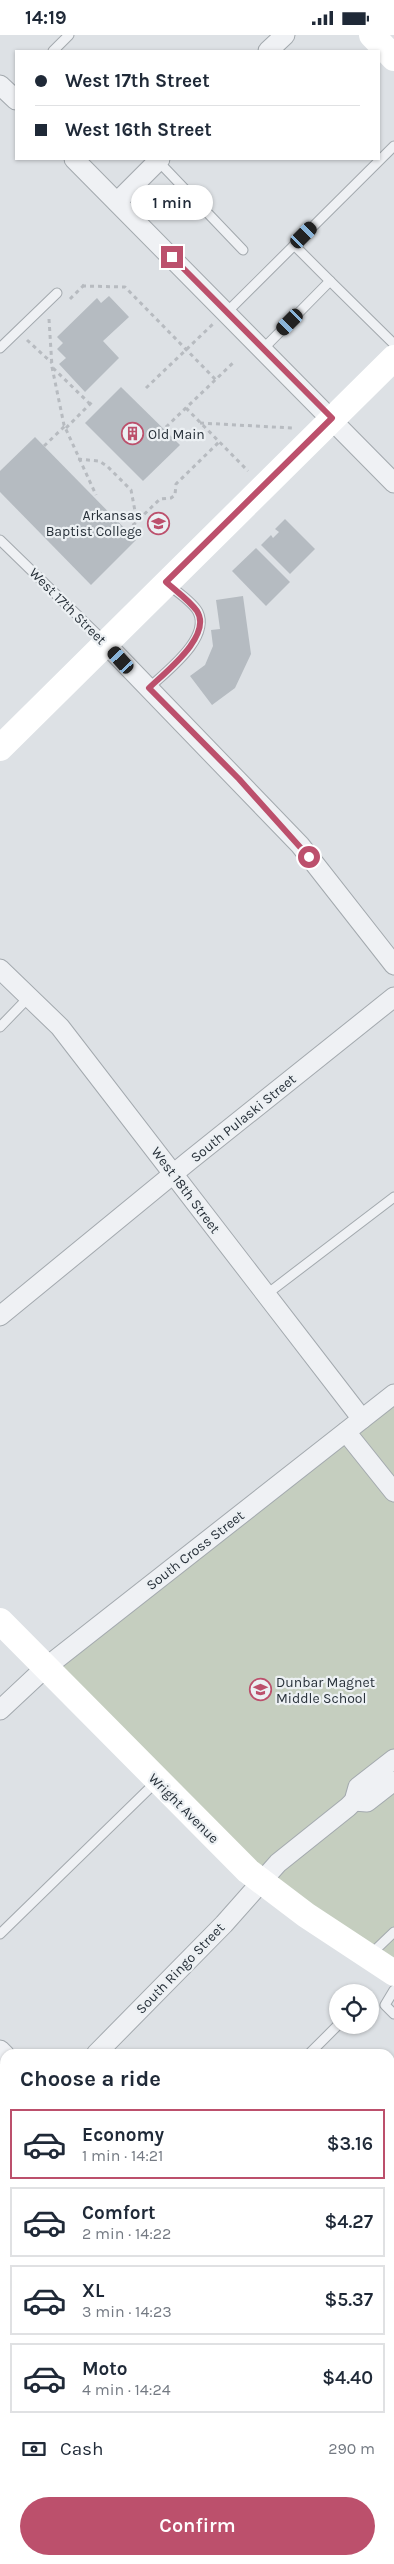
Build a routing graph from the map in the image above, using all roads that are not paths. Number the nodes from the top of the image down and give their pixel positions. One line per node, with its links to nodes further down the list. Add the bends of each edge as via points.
1 (69, 35): 4 (lane)
2 (285, 35): 5 (street)
3 (372, 35): 6 (main road)
4 (54, 50)
5 (269, 50)
6 (394, 58)
7 (394, 146): 10 (lane)
8 (75, 160): 12 (street)
9 (159, 160): 12 (street); 14 (lane)
10 (380, 160)
11 (380, 160): 13 (lane)
12 (117, 202): 17 (street)
13 (294, 245): 15 (lane); 17 (lane)
14 (243, 250)
15 (330, 281): 18 (lane); 20 (lane)
16 (57, 293): 19 (lane)
17 (227, 312): 20 (street)
18 (394, 345)
19 (0, 347)
20 (263, 349): 22 (street)
21 (394, 358): 22 (main road)
22 (332, 418): 23 (street); 25 (main road)
23 (394, 483)
24 (0, 540): 26 (lane, West 17th Street)
25 (166, 582): 26 (main road); 27 (lane, via 198,612 199,625 196,638 184,656)
26 (105, 643): 27 (street, West 17th Street); 28 (main road)
27 (149, 688): 29 (street, West 17th Street, via 300,845)
28 (0, 748)
29 (394, 965)
30 (0, 969): 31 (street, West 18th Street)
31 (29, 997): 33 (lane); 34 (street, West 18th Street, via 60,1027)
32 (394, 997): 34 (street, South Pulaski Street)
33 (0, 1027)
34 (173, 1173): 36 (street, West 18th Street); 37 (street, South Pulaski Street)
35 (394, 1197): 36 (lane)
36 (267, 1294): 39 (street, West 18th Street)
37 (0, 1316)
38 (394, 1393): 39 (street, South Cross Street)
39 (362, 1419): 40 (street, South Cross Street)
40 (346, 1432): 41 (street); 43 (street, South Cross Street)
41 (394, 1492)
42 (0, 1621): 43 (main road, Wright Avenue)
43 (45, 1668): 44 (street, South Cross Street); 46 (main road, Wright Avenue)
44 (0, 1710)
45 (394, 1759): 48 (street, via 358,1787)
46 (157, 1781): 49 (main road, Wright Avenue, via 236,1860); 51 (lane)
47 (394, 1781): 48 (street, via 367,1802)
48 (354, 1801): 49 (street, South Ringo Street)
49 (261, 1880): 52 (main road, Wright Avenue); 55 (street, South Ringo Street, via 224,1924)
50 (394, 1932): 52 (lane)
51 (0, 1934)
52 (386, 1973): 53 (lane, via 386,2005)
53 (394, 2014)
54 (329, 2034): 56 (lane)
55 (101, 2049)
56 (314, 2049)

